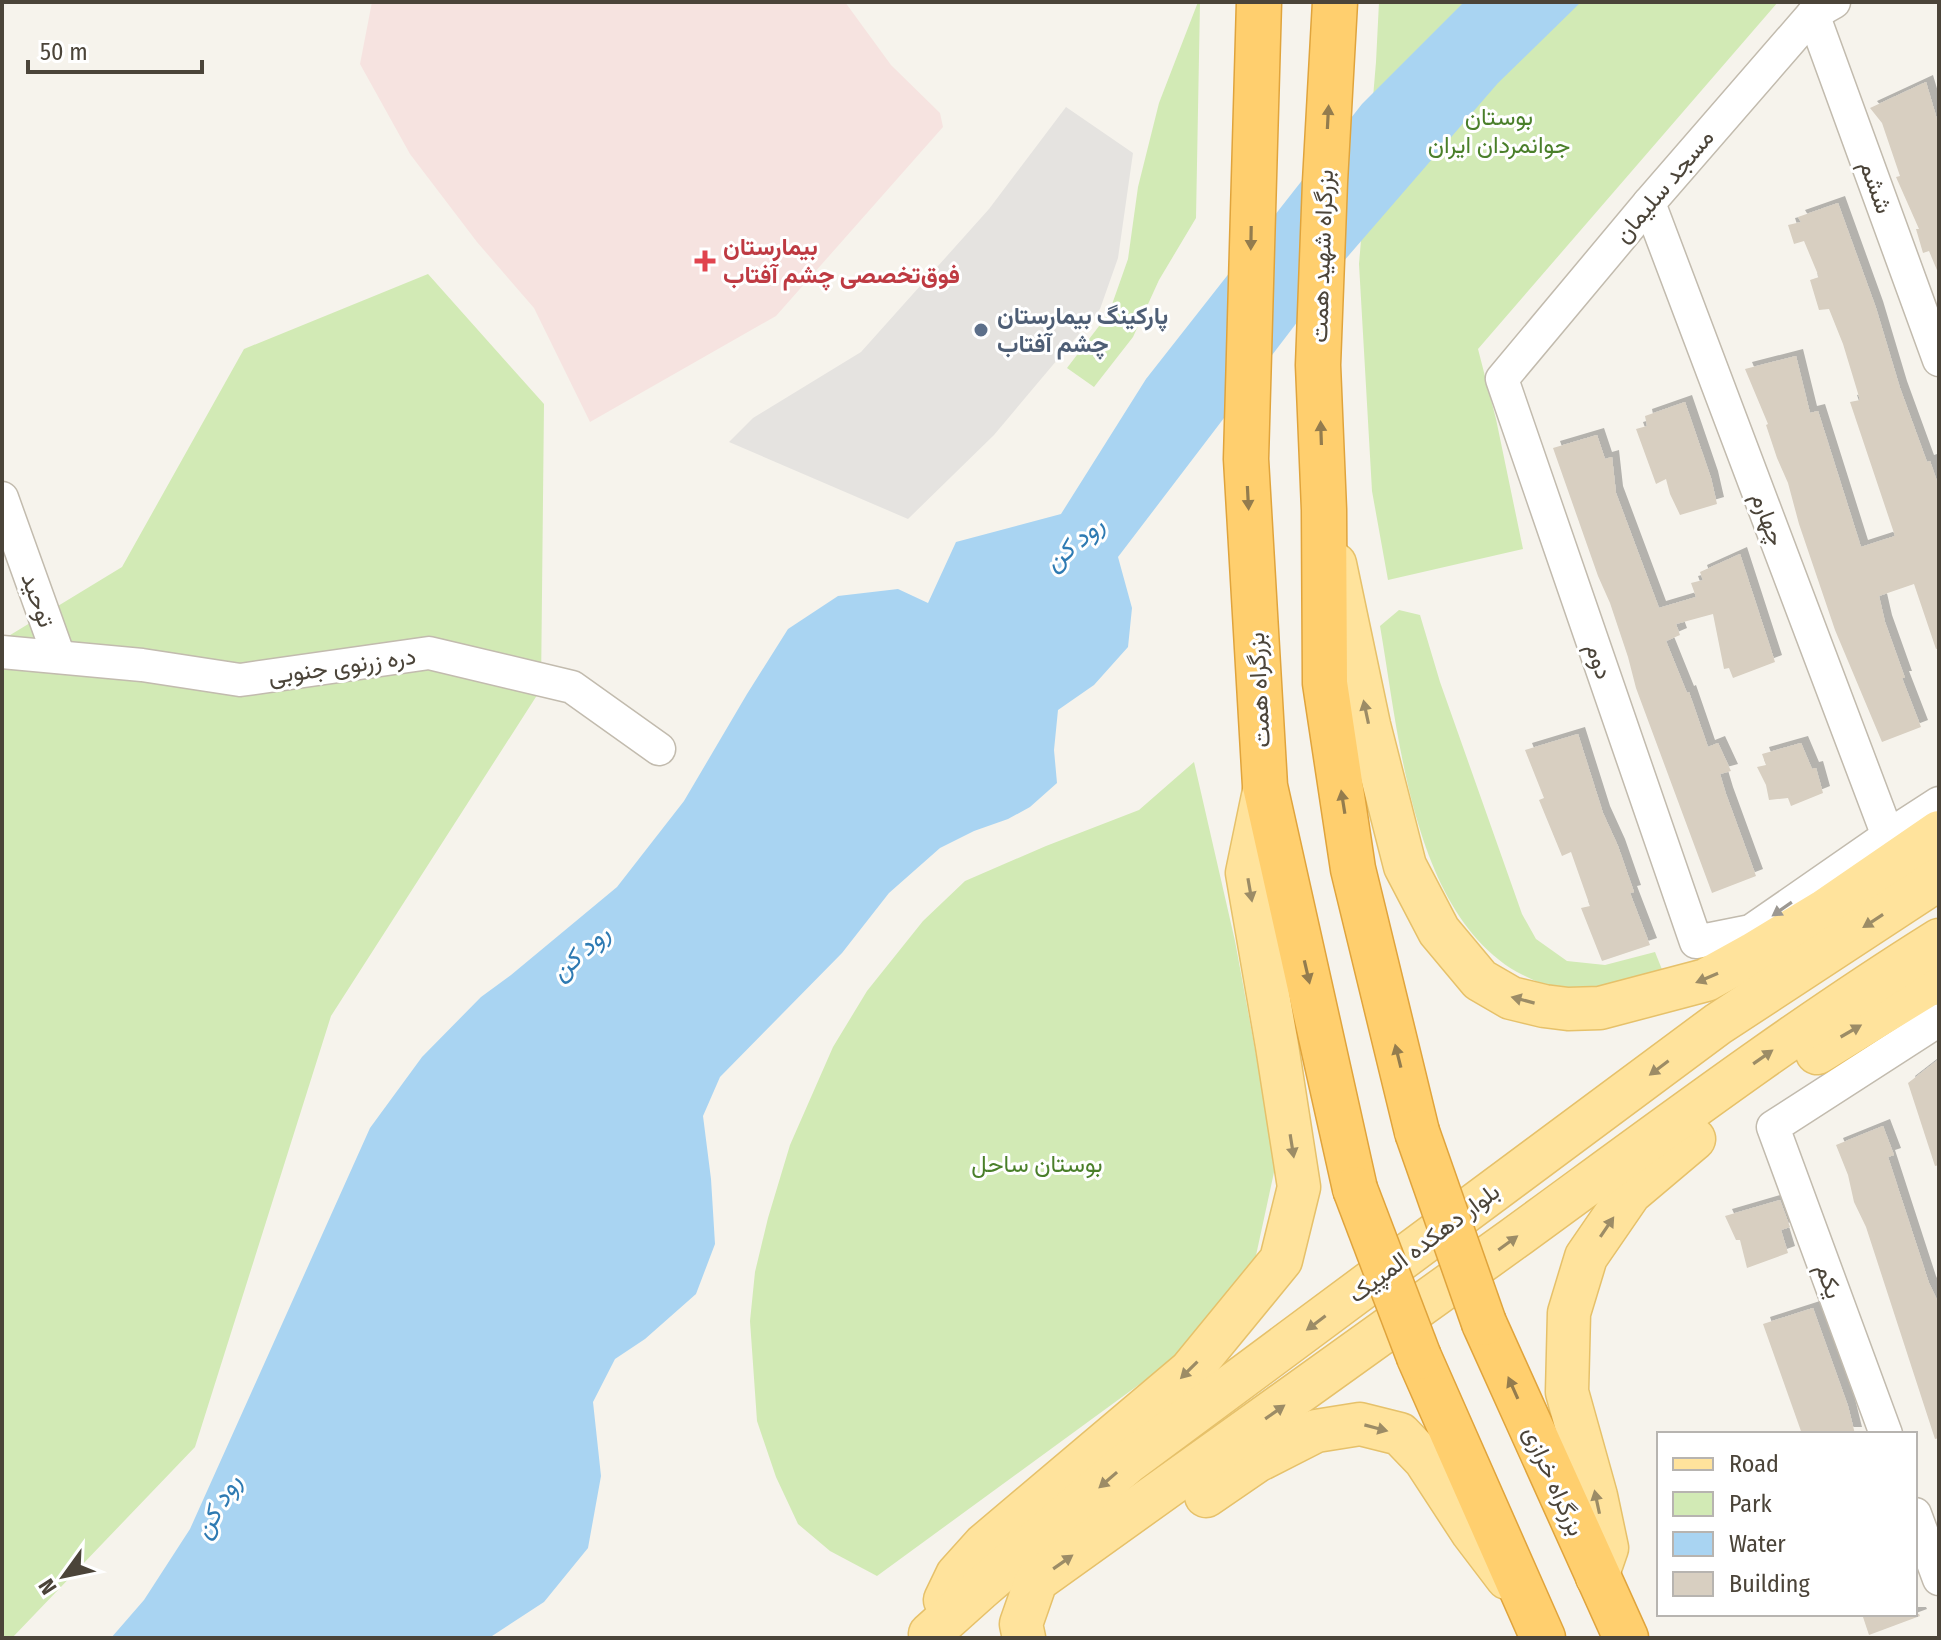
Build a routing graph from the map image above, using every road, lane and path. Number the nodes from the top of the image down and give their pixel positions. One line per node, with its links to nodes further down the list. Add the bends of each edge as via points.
1 (1259, 2): 12 (highway, بزرگراه همت, one-way to 12, via 1246,459)
2 (1335, 2): 8 (highway, بزرگراه شهید همت, one-way to 2, via 1318,365)
3 (1823, 8): 4 (street, مسجد سلیمان); 5 (street, ششم)
4 (1649, 203): 6 (street, مسجد سلیمان); 15 (street, چهارم)
5 (1939, 360)
6 (1502, 379): 15 (street, دوم, one-way to 6, via 1751,931 1696,942)
7 (2, 498): 10 (street, توحید)
8 (1324, 510): 14 (main road, one-way to 8, via 1824,911 1706,980 1600,1008 1568,1009 1511,998 1480,980 1439,931 1405,866); 22 (highway, بزرگراه خرازی, one-way to 8, bridge, via 1484,1323 1417,1132 1353,869 1327,699)
9 (2, 652): 10 (street, دره زرنوی جنوبی)
10 (59, 657): 11 (street, دره زرنوی جنوبی, via 240,680 429,653 572,687)
11 (659, 749)
12 (1265, 786): 24 (highway, بزرگراه همت, one-way to 24, bridge, via 1355,1189 1419,1357); 26 (main road, one-way to 26, via 1247,873 1299,1187 1281,1260 1190,1371 984,1545 957,1575)
13 (1939, 803): 15 (street)
14 (1939, 832)
15 (1888, 836)
16 (1939, 879): 26 (main road, بلوار دهکده المپیک, one-way to 26, via 1718,1024 1127,1463)
17 (1939, 940): 25 (main road, بلوار دهکده المپیک, one-way to 17, via 1036,1581 1756,1062)
18 (1939, 978): 22 (main road, one-way to 18, via 1607,1548 1567,1392 1569,1313 1586,1257 1630,1193 1690,1141 1833,1041)
19 (1939, 1020): 20 (street, یکم, via 1773,1127)
20 (1885, 1432)
21 (1917, 1519): 23 (street)
22 (1597, 1577): 27 (highway, بزرگراه خرازی)
23 (1939, 1579)
24 (1535, 1621): 25 (main road, one-way to 24, via 1257,1461 1316,1431 1360,1424 1400,1434 1425,1460)
25 (1022, 1631)
26 (928, 1637)
27 (1626, 1638)

